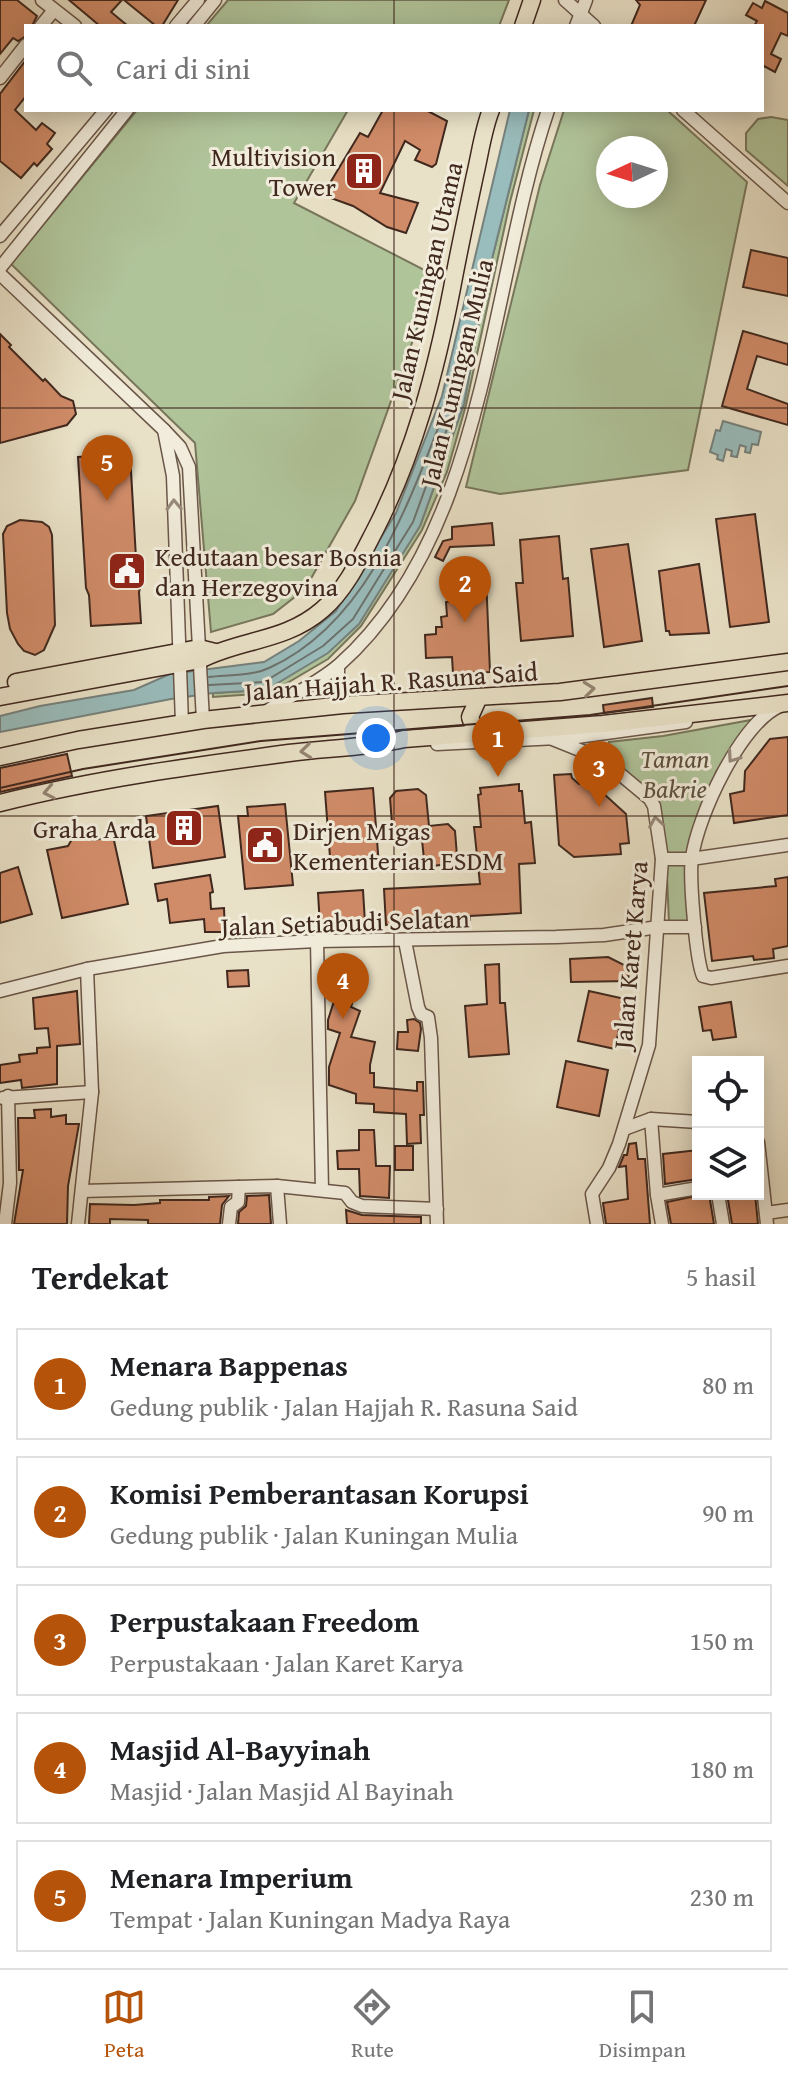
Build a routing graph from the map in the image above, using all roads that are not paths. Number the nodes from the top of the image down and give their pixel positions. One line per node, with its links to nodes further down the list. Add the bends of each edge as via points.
1 (42, 0): 7 (street)
2 (198, 0): 9 (street)
3 (215, 0): 10 (street)
4 (532, 0): 11 (main road)
5 (586, 0): 6 (street)
6 (573, 11): 12 (street)
7 (48, 18): 8 (street)
8 (68, 24)
9 (178, 24)
10 (196, 24)
11 (524, 24)
12 (591, 24)
13 (24, 48): 14 (street)
14 (0, 78)
15 (104, 112): 21 (street)
16 (125, 112): 22 (street)
17 (491, 112): 25 (main road, Jalan Kuningan Utama, via 435,372 399,476 364,552 324,609 303,624)
18 (547, 112): 28 (street, Jalan Kuningan Mulia, via 512,241 473,421 443,513 399,593)
19 (685, 112): 20 (street)
20 (788, 203)
21 (0, 236)
22 (0, 268)
23 (0, 274): 24 (street)
24 (164, 430): 25 (street, via 189,467); 26 (street, one-way to 24, via 173,476)
25 (204, 656): 26 (main road, Jalan Kuningan Utama); 37 (street)
26 (180, 662): 29 (main road, Jalan Kuningan Utama); 30 (main road, Jalan Kuningan Utama); 38 (street)
27 (788, 662): 31 (main road, Jalan Hajjah R. Rasuna Said, one-way to 27, via 610,687)
28 (338, 666): 34 (street); 36 (street, Jalan Kuningan Mulia)
29 (0, 685)
30 (0, 697)
31 (479, 697): 32 (main road, Jalan Hajjah R. Rasuna Said); 39 (main road)
32 (453, 699): 34 (main road, Jalan Hajjah R. Rasuna Said); 39 (main road)
33 (787, 703): 35 (main road); 46 (street, one-way to 46, via 764,716 723,771)
34 (343, 705): 36 (main road, Jalan Hajjah R. Rasuna Said)
35 (731, 709): 39 (main road); 40 (street, via 684,722)
36 (265, 713): 37 (main road, Jalan Hajjah R. Rasuna Said)
37 (203, 720): 38 (main road, Jalan Hajjah R. Rasuna Said)
38 (182, 723): 42 (main road, Jalan Hajjah R. Rasuna Said)
39 (469, 735): 41 (main road)
40 (550, 738): 41 (street); 45 (street, Jalan Karet Karya, one-way to 40, via 650,799 602,759)
41 (384, 744): 43 (main road, one-way to 43, via 216,762)
42 (0, 757)
43 (0, 803)
44 (788, 845): 46 (street)
45 (662, 859): 46 (street); 47 (street, Jalan Karet Karya)
46 (691, 859): 48 (street)
47 (658, 927): 48 (street, Jalan Setiabudi Selatan); 50 (street, Jalan Setiabudi Selatan, via 604,935); 58 (street, Jalan Karet Karya, via 649,1045)
48 (695, 927): 51 (street, via 703,976)
49 (317, 941): 50 (street, Jalan Setiabudi Selatan); 52 (street, Jalan Setiabudi Selatan, via 223,946); 62 (street)
50 (405, 941): 66 (street, via 418,1007 428,1017 431,1038)
51 (788, 966)
52 (87, 969): 53 (street, Jalan Setiabudi Selatan); 54 (street)
53 (0, 991)
54 (92, 1092): 55 (street); 63 (street)
55 (4, 1098): 69 (street, via 10,1183)
56 (651, 1119): 57 (street); 58 (street); 64 (street)
57 (692, 1122)
58 (624, 1129): 74 (street, Jalan Karet Karya, via 592,1194)
59 (277, 1186): 60 (street); 62 (street); 72 (street)
60 (239, 1187): 63 (street); 71 (street)
61 (692, 1189): 64 (street)
62 (322, 1190): 66 (street, via 345,1193 355,1205)
63 (82, 1191): 70 (street)
64 (657, 1195): 75 (street)
65 (719, 1200): 76 (street)
66 (437, 1209): 73 (street)
67 (788, 1210): 68 (street)
68 (766, 1219)
69 (5, 1224)
70 (78, 1224)
71 (229, 1224)
72 (280, 1224)
73 (437, 1224)
74 (597, 1224)
75 (662, 1224)
76 (723, 1224)

